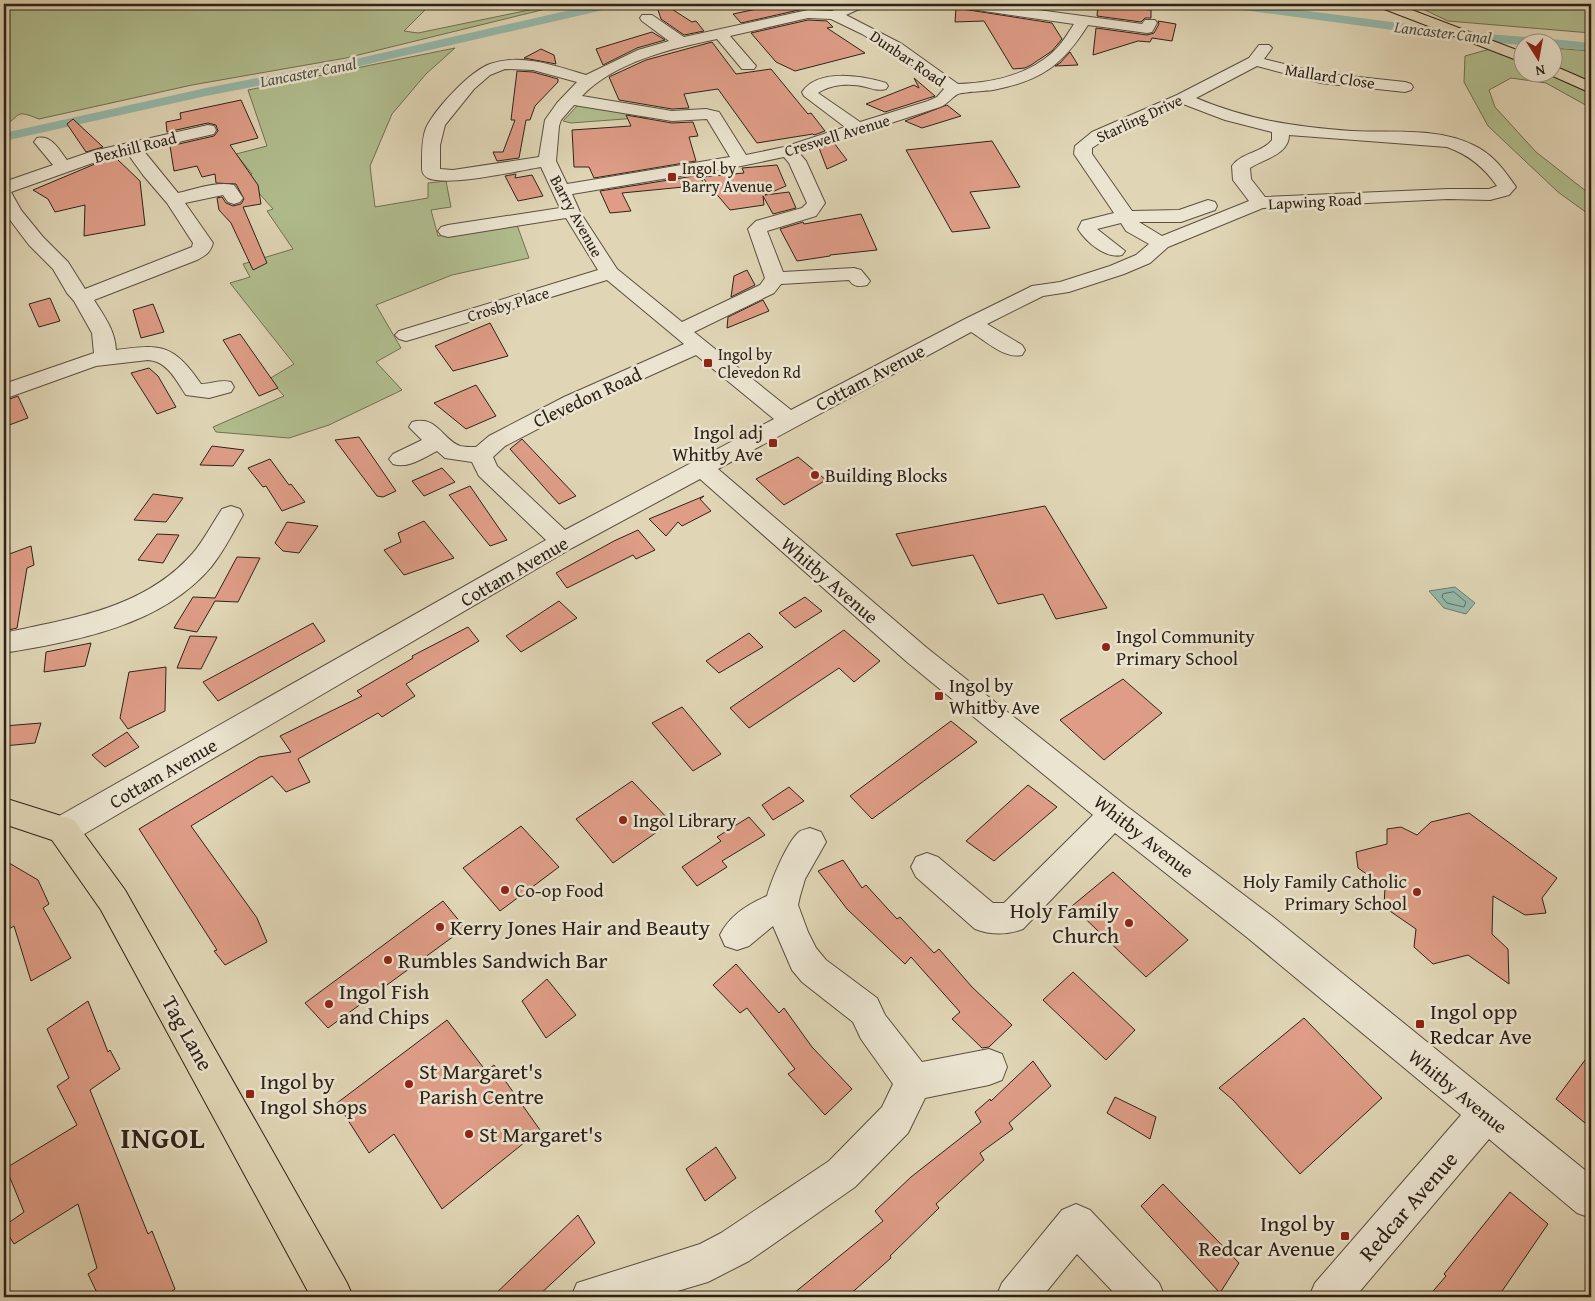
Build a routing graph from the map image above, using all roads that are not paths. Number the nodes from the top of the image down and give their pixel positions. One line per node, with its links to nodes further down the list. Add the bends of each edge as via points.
1 (794, 4): 6 (street)
2 (865, 4): 7 (street, Barry Avenue)
3 (963, 4): 5 (street)
4 (1384, 4): 13 (main road)
5 (1007, 6): 9 (street)
6 (808, 14): 7 (street, Barry Avenue); 11 (street, Barry Avenue)
7 (834, 15): 21 (street, Dunbar Road, via 886,39)
8 (646, 18): 12 (street)
9 (1084, 20): 10 (street, via 1147,29); 21 (street, via 1058,56 1040,68 1002,83)
10 (1150, 24)
11 (721, 34): 12 (street, Barry Avenue); 15 (street)
12 (681, 42): 17 (street, Barry Avenue, via 643,53)
13 (1512, 52)
14 (1260, 55): 19 (street, Mallard Close, via 1321,78); 22 (street, Starling Drive)
15 (746, 66)
16 (1562, 75): 20 (main road)
17 (588, 80): 23 (street, Barry Avenue); 30 (street, via 518,64 491,68 466,86 456,98 435,128 430,147 431,172 437,175)
18 (880, 86): 24 (street, via 847,79 819,86 810,92)
19 (1405, 87)
20 (1591, 88)
21 (954, 89): 24 (street, Creswell Avenue, via 934,104)
22 (1183, 98): 26 (street, via 1233,119); 43 (street, Starling Drive, via 1098,136 1084,146 1083,154)
23 (570, 99): 30 (street, Barry Avenue, via 553,120); 31 (street, via 672,116 713,116)
24 (857, 128): 29 (street, Creswell Avenue)
25 (208, 129): 28 (street, Bexhill Road)
26 (1280, 129): 33 (street, via 1439,140 1472,150); 41 (street, via 1280,141 1275,148 1241,166 1242,180)
27 (43, 142): 32 (street)
28 (133, 148): 32 (street, Bexhill Road); 40 (street)
29 (788, 151): 31 (street, Creswell Avenue); 48 (street, via 797,160 820,213 803,214 757,229)
30 (547, 161): 36 (street, Barry Avenue)
31 (741, 161): 36 (street, Creswell Avenue)
32 (63, 166): 35 (street, Bexhill Road)
33 (1501, 177): 34 (street, Lapwing Road); 41 (street, Lapwing Road, via 1506,187 1503,192 1490,195)
34 (1387, 185)
35 (4, 188)
36 (561, 190): 42 (street, Barry Avenue)
37 (1235, 195): 43 (street, via 1181,216)
38 (4, 196): 51 (street, via 13,212 61,266)
39 (234, 198): 40 (street, via 228,190 215,190)
40 (174, 200): 51 (street, via 203,243 201,250)
41 (1260, 203): 45 (street, Lapwing Road)
42 (571, 212): 44 (street); 47 (street, Barry Avenue)
43 (1125, 217): 45 (street, Starling Drive, via 1133,227); 46 (street, via 1089,224 1087,229 1094,238)
44 (448, 231)
45 (1161, 243): 50 (street, Lapwing Road, via 1144,259 1117,270 1062,288)
46 (1115, 252)
47 (610, 273): 53 (street, Barry Avenue); 54 (street, Crosby Place)
48 (775, 278): 49 (street, via 854,274); 53 (street, via 767,289)
49 (860, 281)
50 (1039, 290): 52 (street, Cottam Avenue)
51 (82, 297): 57 (street, via 106,337)
52 (972, 323): 56 (street); 60 (street, Cottam Avenue)
53 (679, 331): 55 (street, Barry Avenue)
54 (406, 335)
55 (698, 346): 60 (street, Barry Avenue); 63 (street, Clevedon Road, via 572,402 497,441)
56 (1014, 350)
57 (104, 357): 58 (street, via 161,355 171,361 194,390 209,391); 59 (street)
58 (223, 387)
59 (4, 392)
60 (789, 420): 65 (street, Cottam Avenue)
61 (420, 427): 62 (street)
62 (439, 441): 63 (street, via 453,453); 64 (street)
63 (481, 455): 67 (street, via 487,470)
64 (401, 459)
65 (701, 467): 67 (street, Cottam Avenue); 70 (street, Whitby Avenue, via 917,656)
66 (231, 515): 68 (street, via 198,565 167,592 143,607 108,620)
67 (563, 542): 71 (street, Cottam Avenue)
68 (4, 643)
69 (4, 811): 71 (main road)
70 (1114, 814): 73 (street, via 1011,918 987,918); 78 (street, Whitby Avenue, via 1262,928)
71 (63, 830): 80 (main road, Tag Lane, via 113,900)
72 (810, 842): 74 (street, via 791,872)
73 (927, 867)
74 (782, 905): 75 (street, via 767,910); 77 (street, via 804,959 814,971 865,1010 873,1027)
75 (738, 936)
76 (989, 1067): 77 (street)
77 (914, 1082): 81 (street, via 895,1120 842,1174 735,1247 708,1262)
78 (1486, 1114): 79 (street, Whitby Avenue); 84 (street, Redcar Avenue)
79 (1591, 1199)
80 (333, 1297)
81 (590, 1297)
82 (1016, 1297): 83 (street, via 1076,1224)
83 (1145, 1297)
84 (1329, 1297)

